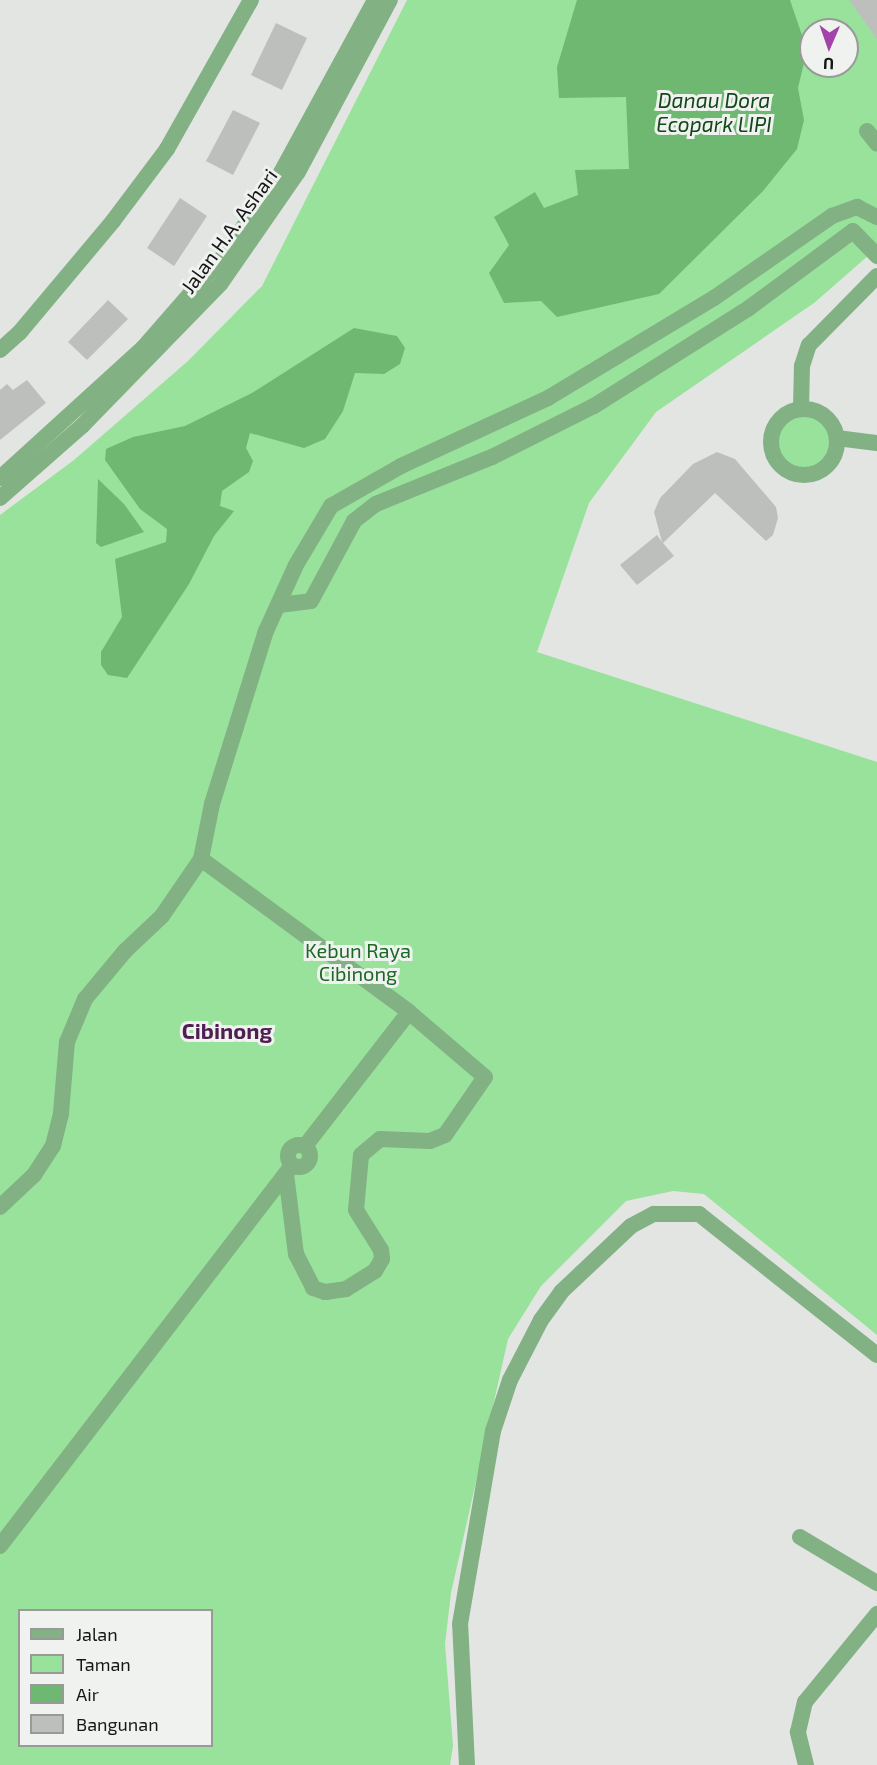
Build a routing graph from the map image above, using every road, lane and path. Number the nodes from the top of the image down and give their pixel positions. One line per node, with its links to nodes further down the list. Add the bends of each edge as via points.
1 (250, 0): 10 (street, via 166,149 106,229 20,332)
2 (375, 0): 4 (street, Jalan H.A. Ashari)
3 (390, 0): 4 (street, Jalan H.A. Ashari)
4 (291, 169): 11 (street, Jalan H.A. Ashari, via 221,283)
5 (857, 207): 6 (street); 7 (street); 17 (street, via 832,216 714,298 548,398 345,495 322,517)
6 (877, 217)
7 (852, 231): 8 (street); 17 (street, via 748,309 594,406 492,457 365,511 341,542 311,601)
8 (877, 256)
9 (877, 276): 12 (street, via 809,345 802,366)
10 (0, 350)
11 (120, 379): 15 (street, Jalan H.A. Ashari); 16 (street, Jalan H.A. Ashari)
12 (801, 409): 13 (street, via 825,416); 13 (street, via 780,418 772,431 771,446 780,465 793,473 815,473 832,459)
13 (837, 438): 14 (street)
14 (877, 443)
15 (0, 478)
16 (0, 498)
17 (279, 605): 18 (street, via 254,667 212,804)
18 (201, 860): 19 (street); 21 (street, via 162,916 125,951 85,999 67,1042 61,1113 53,1146 34,1175)
19 (409, 1012): 20 (street, via 305,1146 310,1152 308,1163); 20 (street, via 485,1077 445,1135 430,1141 380,1139 370,1143 361,1155 356,1210 381,1250 375,1271 346,1289 325,1292 313,1288 296,1254)
20 (289, 1170): 24 (street)
21 (0, 1208)
22 (877, 1355): 27 (street, via 699,1214 654,1214 631,1226 561,1292 541,1320 510,1380 493,1431 460,1624)
23 (800, 1537): 25 (street)
24 (1, 1543)
25 (877, 1583)
26 (877, 1614): 28 (street, via 805,1702 798,1732)
27 (467, 1765)
28 (806, 1765)

